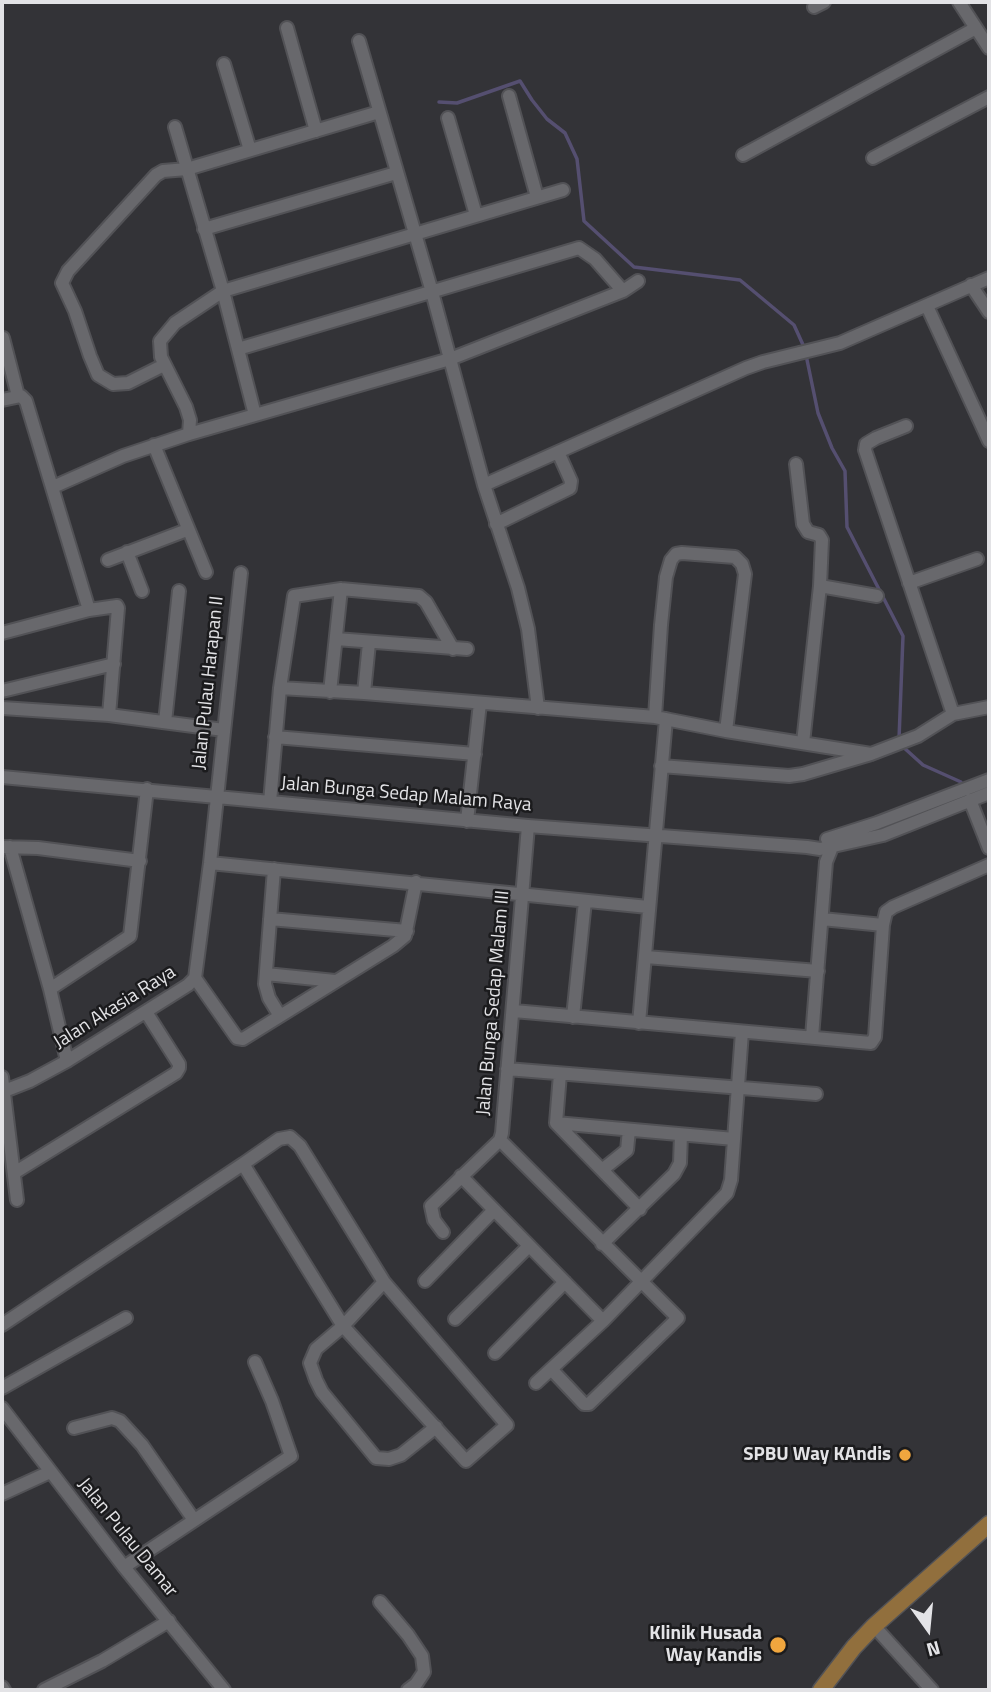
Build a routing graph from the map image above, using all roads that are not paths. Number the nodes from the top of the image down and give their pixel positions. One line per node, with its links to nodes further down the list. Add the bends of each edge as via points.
1 (959, 2): 3 (street)
2 (287, 28): 12 (street)
3 (976, 28): 5 (street); 14 (street)
4 (359, 41): 9 (street)
5 (989, 48)
6 (224, 64): 13 (street)
7 (509, 96): 19 (street)
8 (989, 97): 15 (street)
9 (379, 112): 12 (street); 17 (street)
10 (449, 118): 20 (street)
11 (175, 127): 16 (street)
12 (316, 131): 13 (street)
13 (250, 150): 16 (street)
14 (743, 155)
15 (873, 158)
16 (187, 169): 21 (street); 34 (street, via 156,175 62,282 99,375 113,384 128,383)
17 (396, 173): 21 (street); 22 (street)
18 (563, 190): 19 (street)
19 (537, 197): 20 (street)
20 (476, 215): 22 (street)
21 (204, 229): 26 (street)
22 (414, 234): 26 (street); 28 (street)
23 (989, 278): 25 (street)
24 (638, 281): 27 (street)
25 (971, 285): 29 (street); 30 (street)
26 (223, 291): 32 (street); 34 (street, via 165,332 160,341)
27 (623, 291): 28 (street, via 579,248); 33 (street)
28 (432, 292): 32 (street); 33 (street)
29 (927, 306): 38 (street); 43 (street, via 824,348 746,368)
30 (989, 312)
31 (3, 338): 35 (street)
32 (237, 349): 37 (street)
33 (450, 359): 37 (street); 45 (street)
34 (164, 365): 40 (street, via 186,407)
35 (21, 397): 36 (street); 46 (street)
36 (2, 400)
37 (255, 415): 40 (street)
38 (984, 416): 41 (street)
39 (906, 426): 54 (street, via 876,438 865,450)
40 (189, 433): 42 (street)
41 (989, 441)
42 (154, 445): 46 (street); 48 (street)
43 (558, 452): 45 (street); 47 (street, via 570,488)
44 (796, 464): 55 (street, via 803,524 822,540)
45 (484, 485): 47 (street)
46 (53, 487): 60 (street)
47 (496, 524): 74 (street, via 528,629)
48 (187, 530): 49 (street); 52 (street)
49 (127, 552): 50 (street); 57 (street)
50 (108, 559)
51 (977, 559): 54 (street)
52 (206, 572)
53 (241, 573): 79 (street, Jalan Pulau Harapan II)
54 (909, 583): 76 (street)
55 (820, 586): 59 (street); 82 (street)
56 (341, 589): 62 (street); 64 (street, via 419,596); 67 (street, via 294,596)
57 (142, 591)
58 (179, 591): 78 (street)
59 (877, 596)
60 (89, 610): 61 (street); 66 (street, via 118,608)
61 (2, 633)
62 (336, 639): 63 (street); 69 (street)
63 (369, 643): 64 (street); 70 (street)
64 (453, 649): 65 (street)
65 (467, 649)
66 (114, 664): 68 (street); 75 (street)
67 (280, 688): 69 (street); 81 (street)
68 (2, 691)
69 (330, 692): 70 (street)
70 (364, 693): 71 (street)
71 (480, 703): 74 (street); 83 (street)
72 (989, 706): 76 (street)
73 (2, 708): 75 (street)
74 (538, 708): 77 (street)
75 (109, 715): 78 (street)
76 (953, 715): 84 (street, via 918,736)
77 (661, 718): 80 (street); 80 (street, via 661,625 671,560 682,553 735,557 745,574); 85 (street)
78 (165, 722): 79 (street)
79 (224, 730): 89 (street, Jalan Pulau Harapan II)
80 (726, 731): 82 (street)
81 (275, 737): 83 (street); 90 (street)
82 (803, 743): 84 (street)
83 (475, 754): 91 (street)
84 (871, 754): 85 (street, via 797,775)
85 (661, 766): 93 (street)
86 (2, 777): 87 (street, Jalan Bunga Sedap Malam Raya)
87 (147, 789): 89 (street, Jalan Bunga Sedap Malam Raya); 97 (street)
88 (980, 790): 94 (street, Jalan Bunga Sedap Malam Raya, via 883,835); 96 (street)
89 (217, 797): 90 (street, Jalan Bunga Sedap Malam Raya); 98 (street, Jalan Akasia Raya)
90 (270, 802): 91 (street, Jalan Bunga Sedap Malam Raya)
91 (467, 821): 92 (street, Jalan Bunga Sedap Malam Raya)
92 (528, 826): 93 (street, Jalan Bunga Sedap Malam Raya); 102 (street, Jalan Bunga Sedap Malam III)
93 (654, 836): 94 (street, Jalan Bunga Sedap Malam Raya); 104 (street)
94 (822, 845): 106 (street, via 826,862)
95 (6, 847): 97 (street); 114 (street)
96 (989, 848)
97 (140, 861): 114 (street, via 130,936)
98 (210, 863): 100 (street); 112 (street, Jalan Akasia Raya)
99 (989, 865): 107 (street, via 889,909)
100 (274, 869): 101 (street); 105 (street)
101 (416, 882): 102 (street); 108 (street)
102 (522, 893): 103 (street); 115 (street, Jalan Bunga Sedap Malam III)
103 (585, 901): 104 (street); 118 (street)
104 (648, 907): 109 (street)
105 (270, 919): 108 (street); 111 (street)
106 (822, 919): 107 (street); 110 (street)
107 (883, 925): 121 (street, via 874,1040)
108 (407, 931): 113 (street, via 393,946)
109 (646, 957): 110 (street); 119 (street)
110 (818, 971): 121 (street)
111 (266, 974): 113 (street); 117 (street, via 267,993)
112 (195, 978): 116 (street, Jalan Akasia Raya); 117 (street, via 240,1040)
113 (336, 981): 117 (street)
114 (50, 989): 122 (street)
115 (514, 1011): 118 (street); 123 (street, Jalan Bunga Sedap Malam III)
116 (146, 1012): 122 (street, Jalan Akasia Raya); 136 (street, via 178,1064 176,1073)
117 (280, 1016)
118 (573, 1017): 119 (street)
119 (639, 1023): 120 (street)
120 (742, 1032): 121 (street); 126 (street)
121 (812, 1037)
122 (66, 1061): 127 (street, Jalan Akasia Raya)
123 (507, 1069): 124 (street); 133 (street, Jalan Bunga Sedap Malam III)
124 (560, 1074): 126 (street); 129 (street)
125 (2, 1077): 127 (street)
126 (738, 1088): 128 (street); 132 (street)
127 (2, 1092): 136 (street)
128 (816, 1094)
129 (556, 1123): 130 (street); 135 (street)
130 (629, 1130): 131 (street); 135 (street, via 627,1150)
131 (681, 1135): 132 (street); 139 (street, via 678,1168)
132 (734, 1139): 144 (street, via 727,1193)
133 (500, 1140): 137 (street, Jalan Bunga Sedap Malam III); 142 (street)
134 (243, 1164): 146 (street, via 279,1139 290,1137); 151 (street); 152 (street)
135 (602, 1170): 139 (street)
136 (15, 1172): 138 (street)
137 (461, 1176): 140 (street); 141 (street, Jalan Bunga Sedap Malam III, via 431,1206)
138 (16, 1200)
139 (640, 1209): 142 (street)
140 (494, 1210): 143 (street); 145 (street)
141 (443, 1232)
142 (602, 1244): 144 (street)
143 (529, 1246): 147 (street); 149 (street)
144 (642, 1280): 150 (street); 155 (street, via 676,1314 677,1322 589,1404)
145 (425, 1281)
146 (384, 1282): 152 (street); 159 (street, via 507,1425 466,1461)
147 (565, 1282): 150 (street); 153 (street)
148 (126, 1318): 157 (street)
149 (455, 1319)
150 (603, 1321): 155 (street)
151 (2, 1325)
152 (343, 1326): 159 (street); 159 (street, via 316,1349 310,1363 322,1392 376,1458 401,1455)
153 (495, 1353)
154 (254, 1362): 163 (street, via 291,1456)
155 (551, 1369): 156 (street)
156 (536, 1383)
157 (2, 1388)
158 (2, 1408): 161 (street, Jalan Pulau Damar)
159 (436, 1427)
160 (74, 1428): 163 (street, via 112,1418 120,1421)
161 (50, 1472): 162 (street); 165 (street, Jalan Pulau Damar)
162 (2, 1494)
163 (194, 1520): 165 (street)
164 (989, 1527): 168 (main road)
165 (124, 1567): 167 (street, Jalan Pulau Damar)
166 (380, 1602): 171 (street, via 422,1656 424,1672)
167 (169, 1621): 169 (street, Jalan Pulau Damar); 170 (street)
168 (874, 1626): 172 (main road); 173 (street)
169 (221, 1689)
170 (44, 1690)
171 (408, 1690)
172 (821, 1690)
173 (932, 1690)

